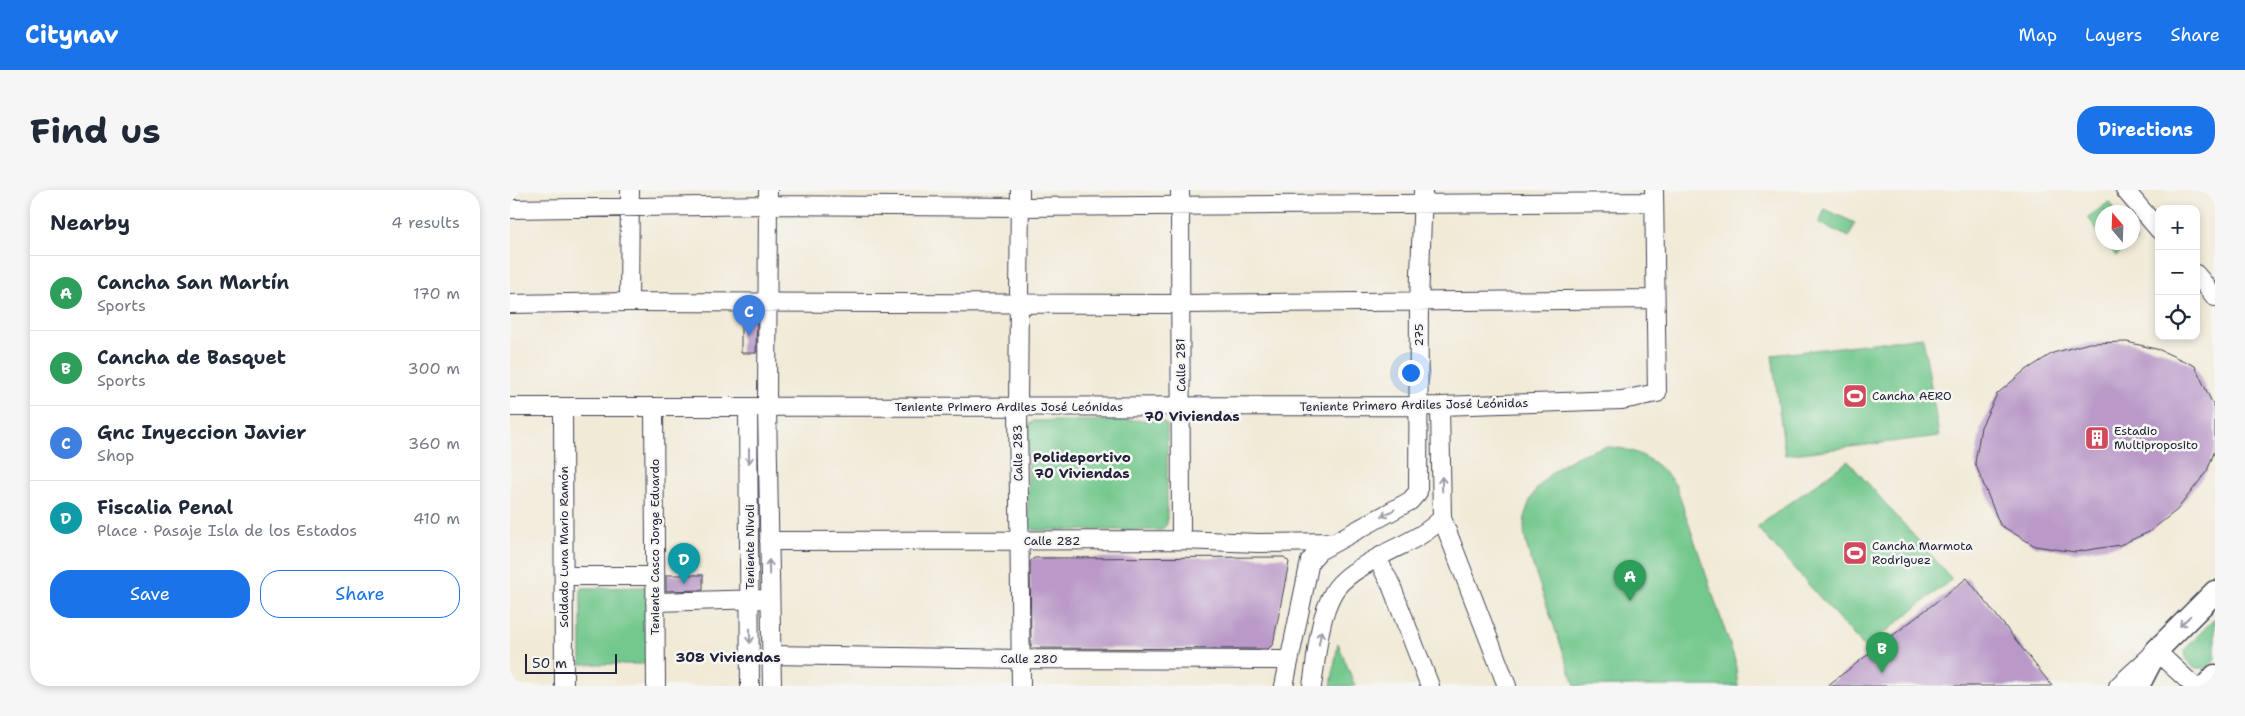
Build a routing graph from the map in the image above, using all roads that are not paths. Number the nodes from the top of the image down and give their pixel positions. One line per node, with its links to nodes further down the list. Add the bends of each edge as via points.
1 (2125, 190): 9 (street)
2 (1654, 196): 4 (street); 12 (street)
3 (1179, 197): 4 (street); 7 (street); 18 (street, Calle 281)
4 (1423, 197): 14 (street, 275)
5 (768, 198): 6 (street); 7 (street); 16 (street, Teniente Nivoli)
6 (630, 199): 8 (street); 13 (street)
7 (1020, 199): 17 (street, Calle 283)
8 (510, 209)
9 (2155, 225)
10 (2200, 279): 11 (street)
11 (2215, 297)
12 (1655, 299): 14 (street); 21 (street, Teniente Primero Ardiles José Leónidas, via 1657,393 1622,400)
13 (629, 302): 15 (street); 16 (street)
14 (1419, 303): 18 (street); 20 (street, 275)
15 (510, 304)
16 (766, 304): 17 (street); 26 (street, Teniente Nivoli)
17 (1019, 304): 18 (street); 27 (street, Calle 283)
18 (1180, 304): 19 (street, Calle 281)
19 (1182, 406): 20 (street, Teniente Primero Ardiles José Leónidas); 27 (street, Teniente Primero Ardiles José Leónidas); 29 (street, Calle 281)
20 (1419, 406): 21 (street, Teniente Primero Ardiles José Leónidas); 32 (street, 275, one-way to 32, via 1418,492 1410,501)
21 (1440, 406): 28 (street, one-way to 21)
22 (510, 407): 23 (street, Teniente Primero Ardiles José Leónidas)
23 (564, 407): 24 (street, Teniente Primero Ardiles José Leónidas); 34 (street, Soldado Luna Mario Ramón)
24 (654, 407): 25 (street, Teniente Primero Ardiles José Leónidas); 35 (street, Teniente Casco Jorge Eduardo)
25 (748, 407): 26 (street, Teniente Primero Ardiles José Leónidas); 38 (street, Teniente Nivoli, one-way to 38)
26 (767, 407): 27 (street, Teniente Primero Ardiles José Leónidas); 30 (street, Teniente Nivoli)
27 (1018, 407): 31 (street, Calle 283)
28 (1442, 518): 33 (street, via 1429,531); 53 (street)
29 (1181, 540): 31 (street, Calle 282); 32 (street, Calle 282)
30 (769, 541): 31 (street, Calle 282); 37 (street, Teniente Nivoli, one-way to 30)
31 (1019, 541): 42 (street, Calle 283)
32 (1335, 542): 43 (street, via 1319,550 1310,561)
33 (1377, 558): 51 (street, one-way to 33, via 1324,614 1333,592 1344,580); 52 (street, via 1391,585)
34 (565, 576): 35 (street); 45 (street, Soldado Luna Mario Ramón)
35 (654, 576): 39 (street, Teniente Casco Jorge Eduardo)
36 (2215, 592): 40 (main road, one-way to 40)
37 (770, 599): 38 (street); 41 (street, Teniente Nivoli)
38 (750, 600): 39 (street); 47 (street, Teniente Nivoli, one-way to 47)
39 (655, 602): 46 (street, Teniente Casco Jorge Eduardo)
40 (2156, 651): 54 (street); 55 (main road); 56 (street)
41 (771, 655): 42 (street, Calle 280); 48 (street, Teniente Nivoli)
42 (1021, 659): 43 (street, Calle 280); 49 (street, Calle 283)
43 (1288, 660): 50 (street)
44 (2215, 676): 57 (main road)
45 (564, 686)
46 (656, 686)
47 (750, 686)
48 (772, 686)
49 (1021, 686)
50 (1284, 686)
51 (1312, 686)
52 (1430, 686)
53 (1507, 686)
54 (2118, 686)
55 (2138, 686)
56 (2194, 686)
57 (2206, 686)

